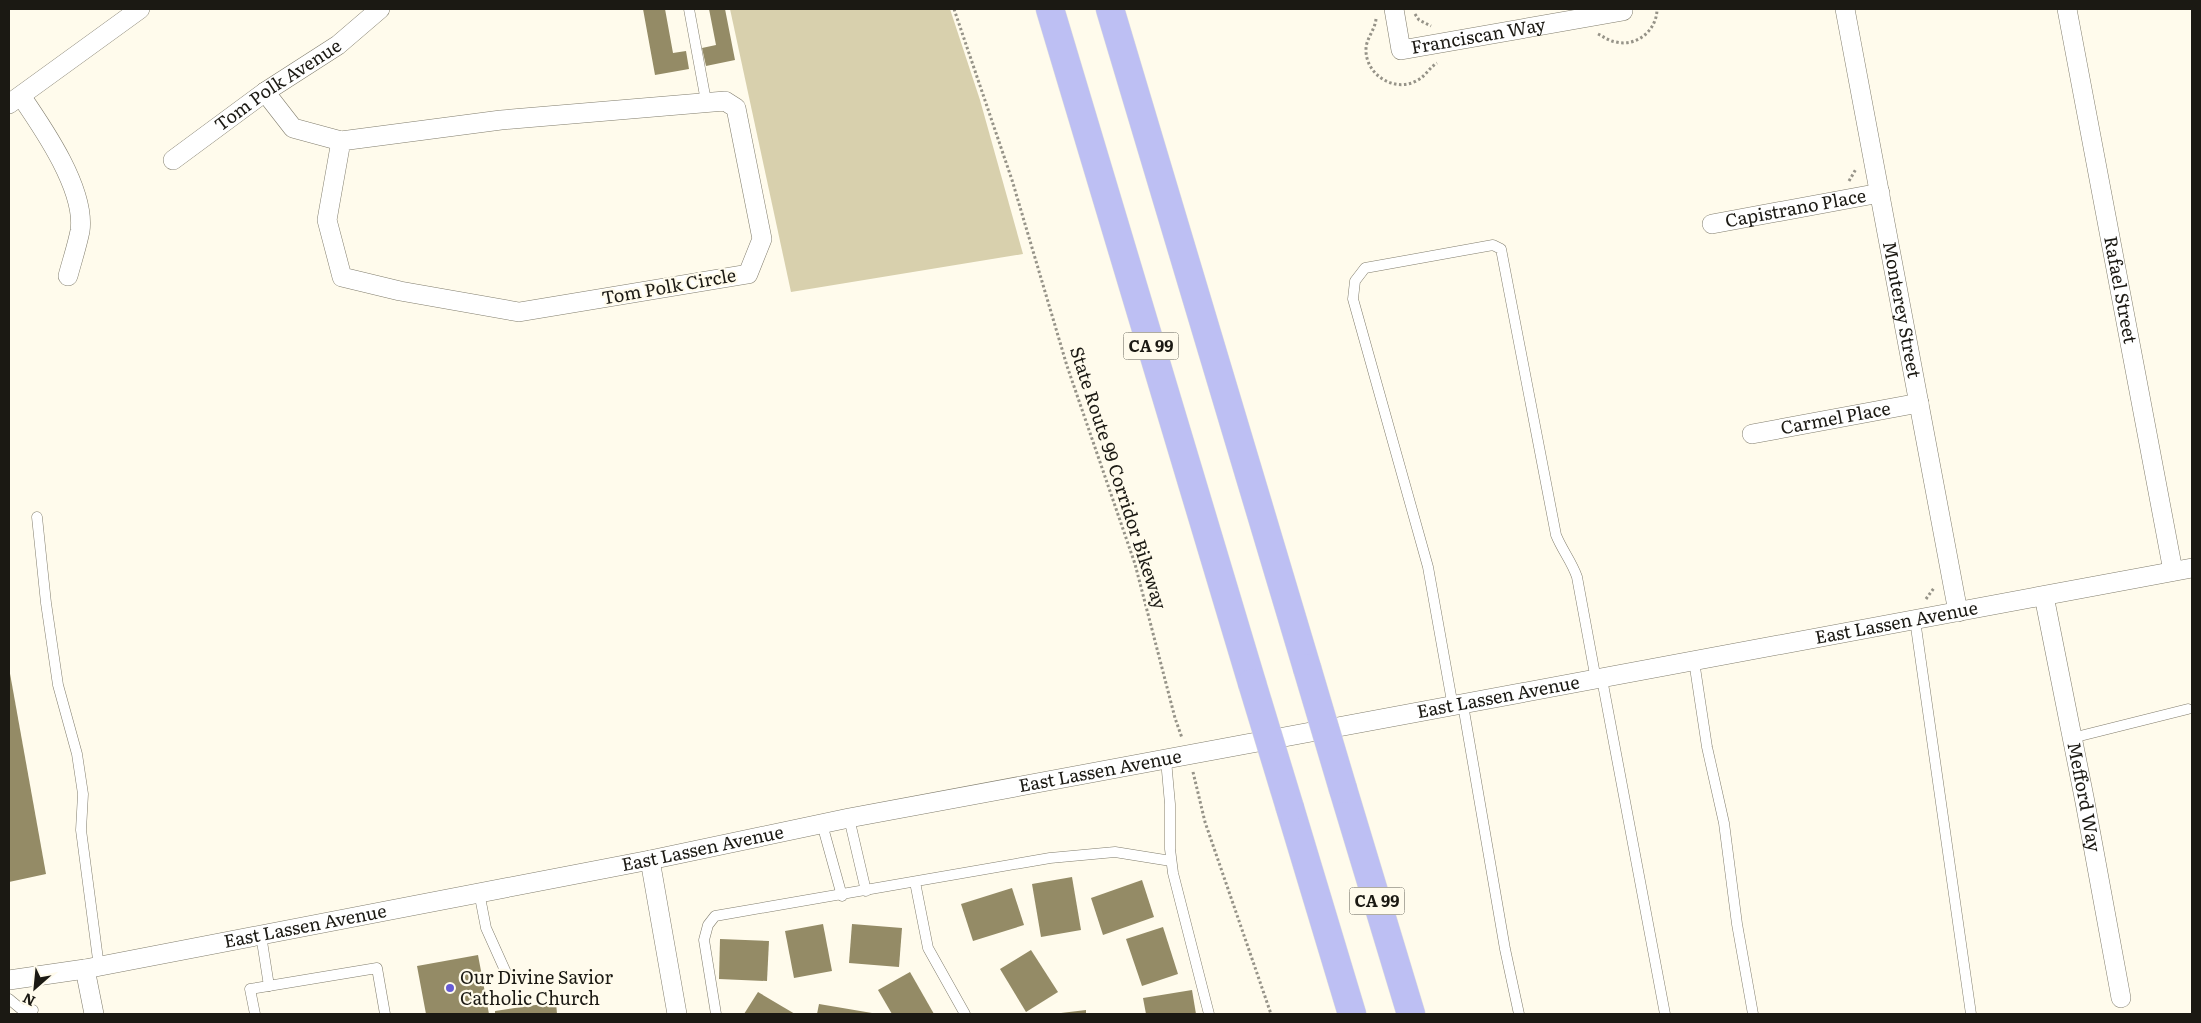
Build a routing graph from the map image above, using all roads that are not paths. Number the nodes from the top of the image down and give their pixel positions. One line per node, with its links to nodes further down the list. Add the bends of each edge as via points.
1 (140, 9): 13 (street)
2 (380, 9): 12 (street, Tom Polk Avenue, via 338,45)
3 (689, 9): 14 (lane)
4 (1050, 9): 58 (highway, CA 99, bridge)
5 (1110, 9): 11 (highway, CA 99)
6 (1114, 9): 11 (highway)
7 (1394, 9): 8 (street, Franciscan Way, via 1401,50 1623,12)
8 (1622, 9)
9 (1845, 9): 17 (street, Monterey Street)
10 (2067, 9): 24 (street, Rafael Street)
11 (1119, 38): 59 (highway, CA 99, bridge)
12 (265, 92): 15 (street, Tom Polk Circle, via 293,128); 16 (street, Tom Polk Avenue)
13 (15, 100): 19 (street, via 47,134 77,201 80,229)
14 (706, 102): 15 (street, Tom Polk Circle, via 501,120); 15 (street, Tom Polk Circle, via 725,101 736,108 742,127 762,239 748,274 519,312 342,277 327,220)
15 (341, 141)
16 (172, 160)
17 (1880, 193): 18 (street, Capistrano Place); 20 (street, Monterey Street)
18 (1712, 224)
19 (68, 276)
20 (1919, 404): 21 (street, Carmel Place); 26 (street, Monterey Street)
21 (1752, 434)
22 (37, 517): 43 (lane, via 58,686 77,754 83,794 81,830)
23 (2192, 568): 24 (street, East Lassen Avenue)
24 (2173, 571): 25 (street, East Lassen Avenue)
25 (2044, 596): 26 (street, East Lassen Avenue); 32 (street, Mefford Way)
26 (1958, 612): 27 (street, East Lassen Avenue)
27 (1915, 620): 28 (street, East Lassen Avenue); 63 (lane)
28 (1694, 661): 29 (street, East Lassen Avenue); 62 (lane, via 1707,747 1724,823)
29 (1599, 679): 30 (street, East Lassen Avenue); 30 (lane, via 1577,577 1556,535 1502,249 1493,245 1365,268 1355,281 1353,299 1428,567); 61 (lane)
30 (1458, 706): 33 (street, East Lassen Avenue); 60 (lane)
31 (2188, 709): 32 (lane)
32 (2072, 738): 47 (street, Mefford Way)
33 (1166, 760): 34 (street, East Lassen Avenue); 37 (lane)
34 (849, 818): 35 (street, East Lassen Avenue); 39 (lane)
35 (822, 824): 36 (street, East Lassen Avenue); 41 (lane)
36 (650, 860): 40 (street, East Lassen Avenue); 54 (street)
37 (1171, 861): 38 (lane, via 1115,852 1050,858); 57 (lane)
38 (914, 882): 39 (lane); 56 (lane, via 928,948)
39 (866, 891): 41 (lane)
40 (479, 892): 42 (street, East Lassen Avenue); 44 (lane, via 486,928)
41 (842, 896): 55 (lane, via 715,916 708,925 704,940)
42 (261, 935): 43 (street, East Lassen Avenue); 46 (lane)
43 (92, 968): 45 (street, East Lassen Avenue); 51 (street)
44 (508, 977)
45 (9, 980)
46 (269, 986): 52 (lane, via 250,989); 53 (lane, via 377,968)
47 (2121, 998)
48 (9, 999): 50 (lane)
49 (33, 1010): 50 (lane)
50 (22, 1012)
51 (94, 1014)
52 (255, 1014)
53 (385, 1014)
54 (676, 1014)
55 (716, 1014)
56 (965, 1014)
57 (1209, 1014)
58 (1352, 1014)
59 (1411, 1014)
60 (1519, 1014)
61 (1665, 1014)
62 (1753, 1014)
63 (1971, 1014)

